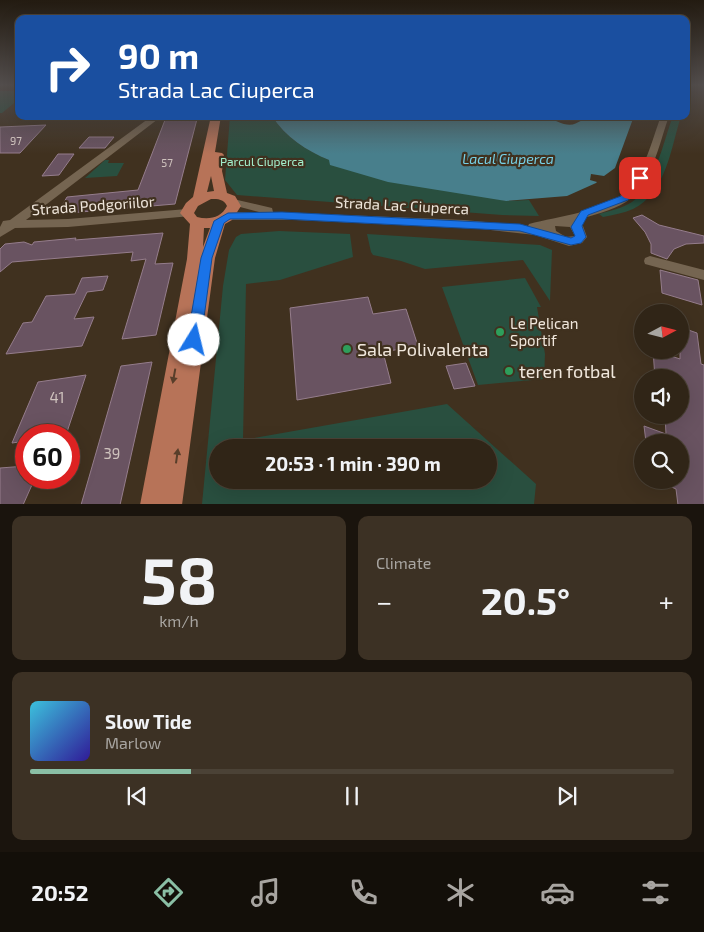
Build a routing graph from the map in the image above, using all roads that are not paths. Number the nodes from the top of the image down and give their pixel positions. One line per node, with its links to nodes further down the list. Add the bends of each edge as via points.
1 (152, 120): 13 (street)
2 (215, 120): 6 (main road)
3 (222, 120): 5 (main road, via 216,171)
4 (663, 120): 8 (street, via 635,188 617,202)
5 (221, 195): 6 (main road); 7 (main road)
6 (199, 198): 10 (main road, via 190,206)
7 (233, 202): 9 (street, Strada Lac Ciuperca); 11 (main road, via 232,211)
8 (584, 213): 12 (street); 14 (street)
9 (282, 215): 11 (street, Strada Lac Ciuperca); 15 (street, Strada Lac Ciuperca)
10 (192, 218): 11 (main road, via 212,223); 13 (street, Strada Podgoriilor); 19 (main road, one-way to 19, via 195,259)
11 (224, 218): 20 (main road, one-way to 11, via 206,258)
12 (562, 221): 14 (street); 15 (street, via 554,221)
13 (5, 224): 16 (street)
14 (576, 227): 15 (street, Strada Lac Ciuperca, via 581,234 577,240 567,241)
15 (551, 230)
16 (0, 233)
17 (650, 261): 18 (street)
18 (704, 275)
19 (152, 504)
20 (170, 504)

